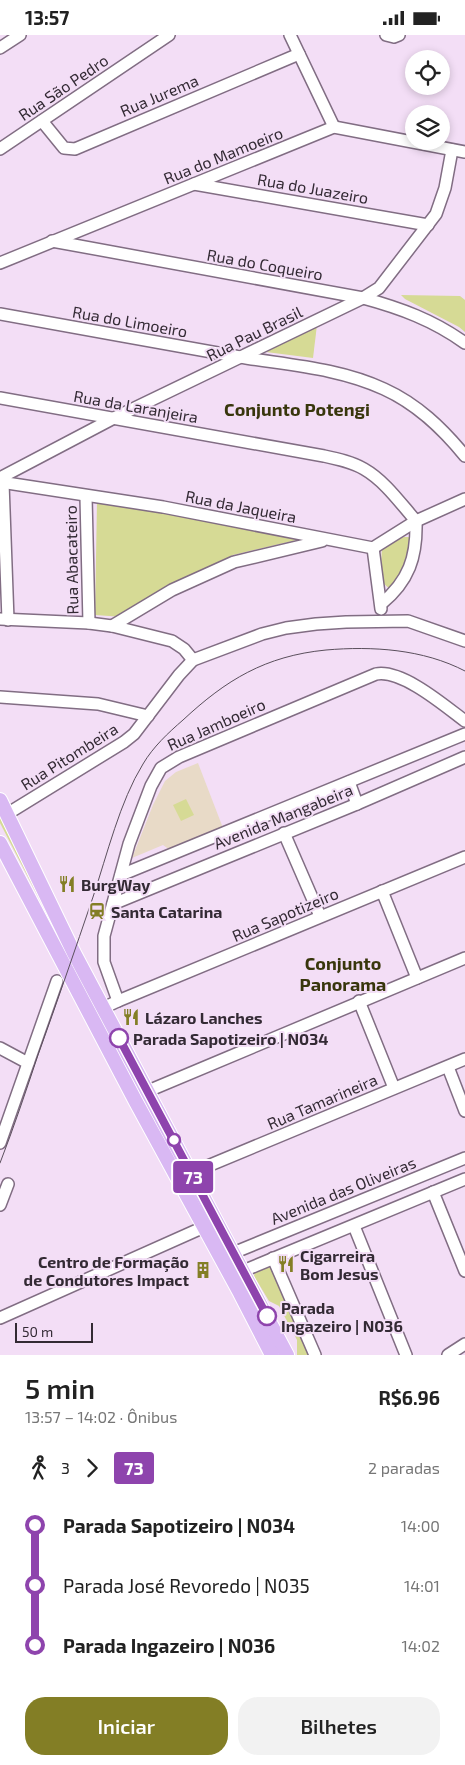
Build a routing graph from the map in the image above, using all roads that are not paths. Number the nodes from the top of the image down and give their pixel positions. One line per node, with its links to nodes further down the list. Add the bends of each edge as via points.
1 (20, 35): 4 (street)
2 (169, 35): 6 (street, Rua São Pedro)
3 (290, 35): 5 (street)
4 (0, 48)
5 (299, 54): 6 (street, Rua Jurema, via 75,149 64,148); 7 (street)
6 (42, 121): 8 (street, Rua São Pedro)
7 (334, 127): 9 (street); 11 (street, Rua do Mamoeiro)
8 (0, 149)
9 (452, 150): 10 (street); 12 (street, Rua Pau Brasil, via 445,188 436,214)
10 (465, 152)
11 (194, 184): 12 (street, Rua do Juazeiro); 13 (street, Rua do Mamoeiro)
12 (428, 225): 15 (street, Rua Pau Brasil, via 380,289)
13 (52, 241): 14 (street, Rua do Mamoeiro); 15 (street, Rua do Coqueiro)
14 (0, 263)
15 (363, 299): 17 (street, Rua do Coqueiro, via 398,307 448,331); 18 (street, Rua Pau Brasil)
16 (0, 314): 18 (street, Rua do Limoeiro)
17 (465, 343)
18 (242, 357): 20 (street, Rua Pau Brasil); 21 (street, Rua do Limoeiro, via 323,370 385,390 432,420)
19 (0, 398): 20 (street, Rua da Laranjeira)
20 (114, 418): 22 (street, Rua Pau Brasil); 25 (street, Rua da Laranjeira, via 346,461 366,470 382,483)
21 (465, 456)
22 (1, 481): 23 (street, Rua da Jaqueira); 29 (street)
23 (86, 497): 26 (street, Rua da Jaqueira, via 163,507); 31 (street, Rua Abacateiro)
24 (465, 499): 25 (street)
25 (416, 521): 27 (street); 28 (street, via 416,544 410,566 393,595)
26 (326, 540): 27 (street, Rua da Jaqueira); 32 (street, via 234,562 172,590)
27 (373, 548): 28 (street)
28 (381, 604): 30 (street)
29 (4, 620): 31 (street)
30 (383, 621): 33 (street, Rua Pitombeira, via 408,621); 34 (street, Rua Pitombeira, via 286,628)
31 (89, 623): 32 (street)
32 (112, 626): 34 (street, via 172,641)
33 (464, 638)
34 (193, 660): 36 (street, Rua Pitombeira)
35 (0, 697): 36 (street, via 98,704)
36 (148, 716): 43 (street, Rua Pitombeira, via 124,742)
37 (465, 721): 47 (street, Rua Jamboeiro, via 431,695 398,677 376,674 188,753 161,768 151,786)
38 (465, 734): 40 (street, Avenida Mangabeira)
39 (465, 757): 42 (street, Avenida Mangabeira)
40 (349, 782): 42 (street); 47 (street, Avenida Mangabeira)
41 (0, 800): 43 (main road)
42 (358, 804): 44 (street, Avenida Mangabeira)
43 (7, 814): 56 (main road)
44 (284, 833): 49 (street, Avenida Mangabeira); 50 (street)
45 (0, 843): 72 (main road)
46 (465, 857): 48 (street, Rua Sapotizeiro)
47 (121, 875): 49 (street, Rua Jamboeiro)
48 (382, 891): 50 (street, Rua Sapotizeiro); 52 (street)
49 (113, 903): 54 (street, Rua Jamboeiro, via 103,953)
50 (320, 917): 54 (street, Rua Sapotizeiro)
51 (465, 958): 52 (street)
52 (417, 978): 55 (street)
53 (58, 981): 59 (street)
54 (118, 1001): 56 (street)
55 (358, 1001): 61 (street); 62 (street)
56 (103, 1008): 62 (main road)
57 (0, 1048): 59 (street)
58 (465, 1059): 60 (street, Rua Tamarineira)
59 (28, 1063): 64 (street)
60 (448, 1067): 61 (street, Rua Tamarineira); 63 (street)
61 (394, 1088): 66 (street, Rua Tamarineira)
62 (148, 1091): 66 (main road)
63 (465, 1111)
64 (0, 1143)
65 (465, 1158): 73 (street, Avenida das Oliveiras)
66 (191, 1173): 73 (main road)
67 (465, 1179): 69 (street)
68 (8, 1184): 70 (street)
69 (433, 1192): 71 (street); 76 (street)
70 (0, 1205)
71 (354, 1226): 74 (street); 82 (street)
72 (204, 1227): 77 (street); 79 (main road)
73 (233, 1253): 75 (main road)
74 (274, 1258): 75 (street); 81 (street)
75 (243, 1271): 80 (main road)
76 (465, 1271)
77 (0, 1318)
78 (465, 1346): 83 (street)
79 (272, 1355)
80 (287, 1355)
81 (315, 1355)
82 (406, 1355)
83 (448, 1355)

